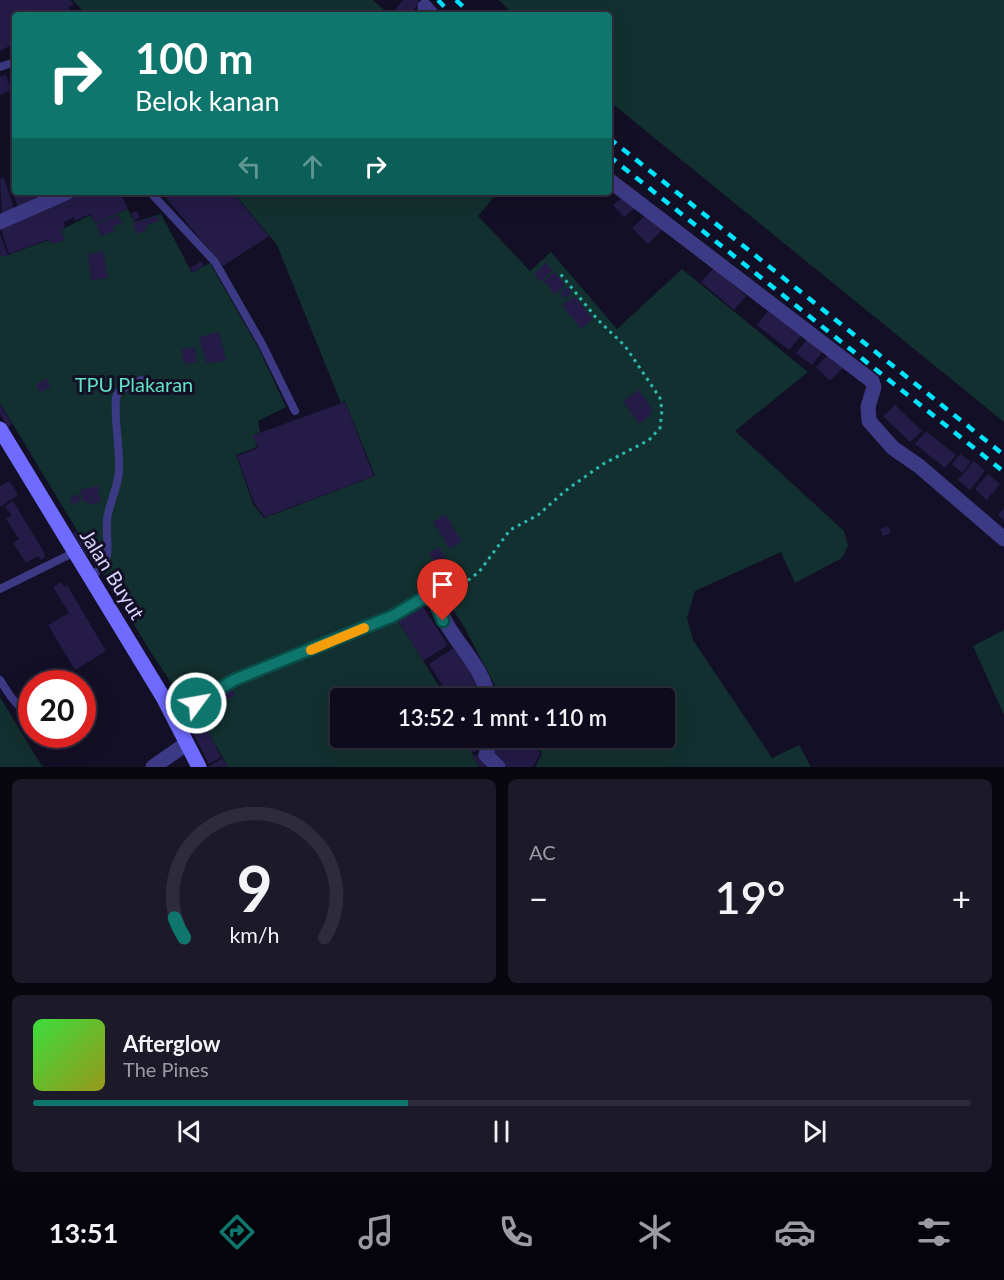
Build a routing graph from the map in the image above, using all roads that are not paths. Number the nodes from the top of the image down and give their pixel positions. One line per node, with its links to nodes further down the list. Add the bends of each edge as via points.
1 (612, 182): 8 (street, via 872,381 869,421 893,448)
2 (61, 195): 4 (street)
3 (153, 195): 6 (lane, via 215,262)
4 (0, 222)
5 (141, 380): 10 (lane, via 120,390 116,397 119,468 108,516 109,546 101,569)
6 (295, 411)
7 (0, 429): 9 (street, Jalan Buyut)
8 (1004, 539)
9 (75, 552): 10 (street, Jalan Buyut); 11 (lane)
10 (90, 578): 16 (street, Jalan Buyut)
11 (0, 589)
12 (437, 603): 14 (street, via 446,627 481,674); 16 (lane, via 423,598 393,616 234,680)
13 (0, 680): 15 (lane)
14 (485, 688)
15 (18, 704)
16 (173, 718): 17 (street, Jalan Buyut)
17 (186, 744): 19 (street); 20 (street, Jalan Buyut)
18 (488, 748): 21 (street, via 486,754)
19 (153, 767)
20 (199, 767)
21 (498, 767)

